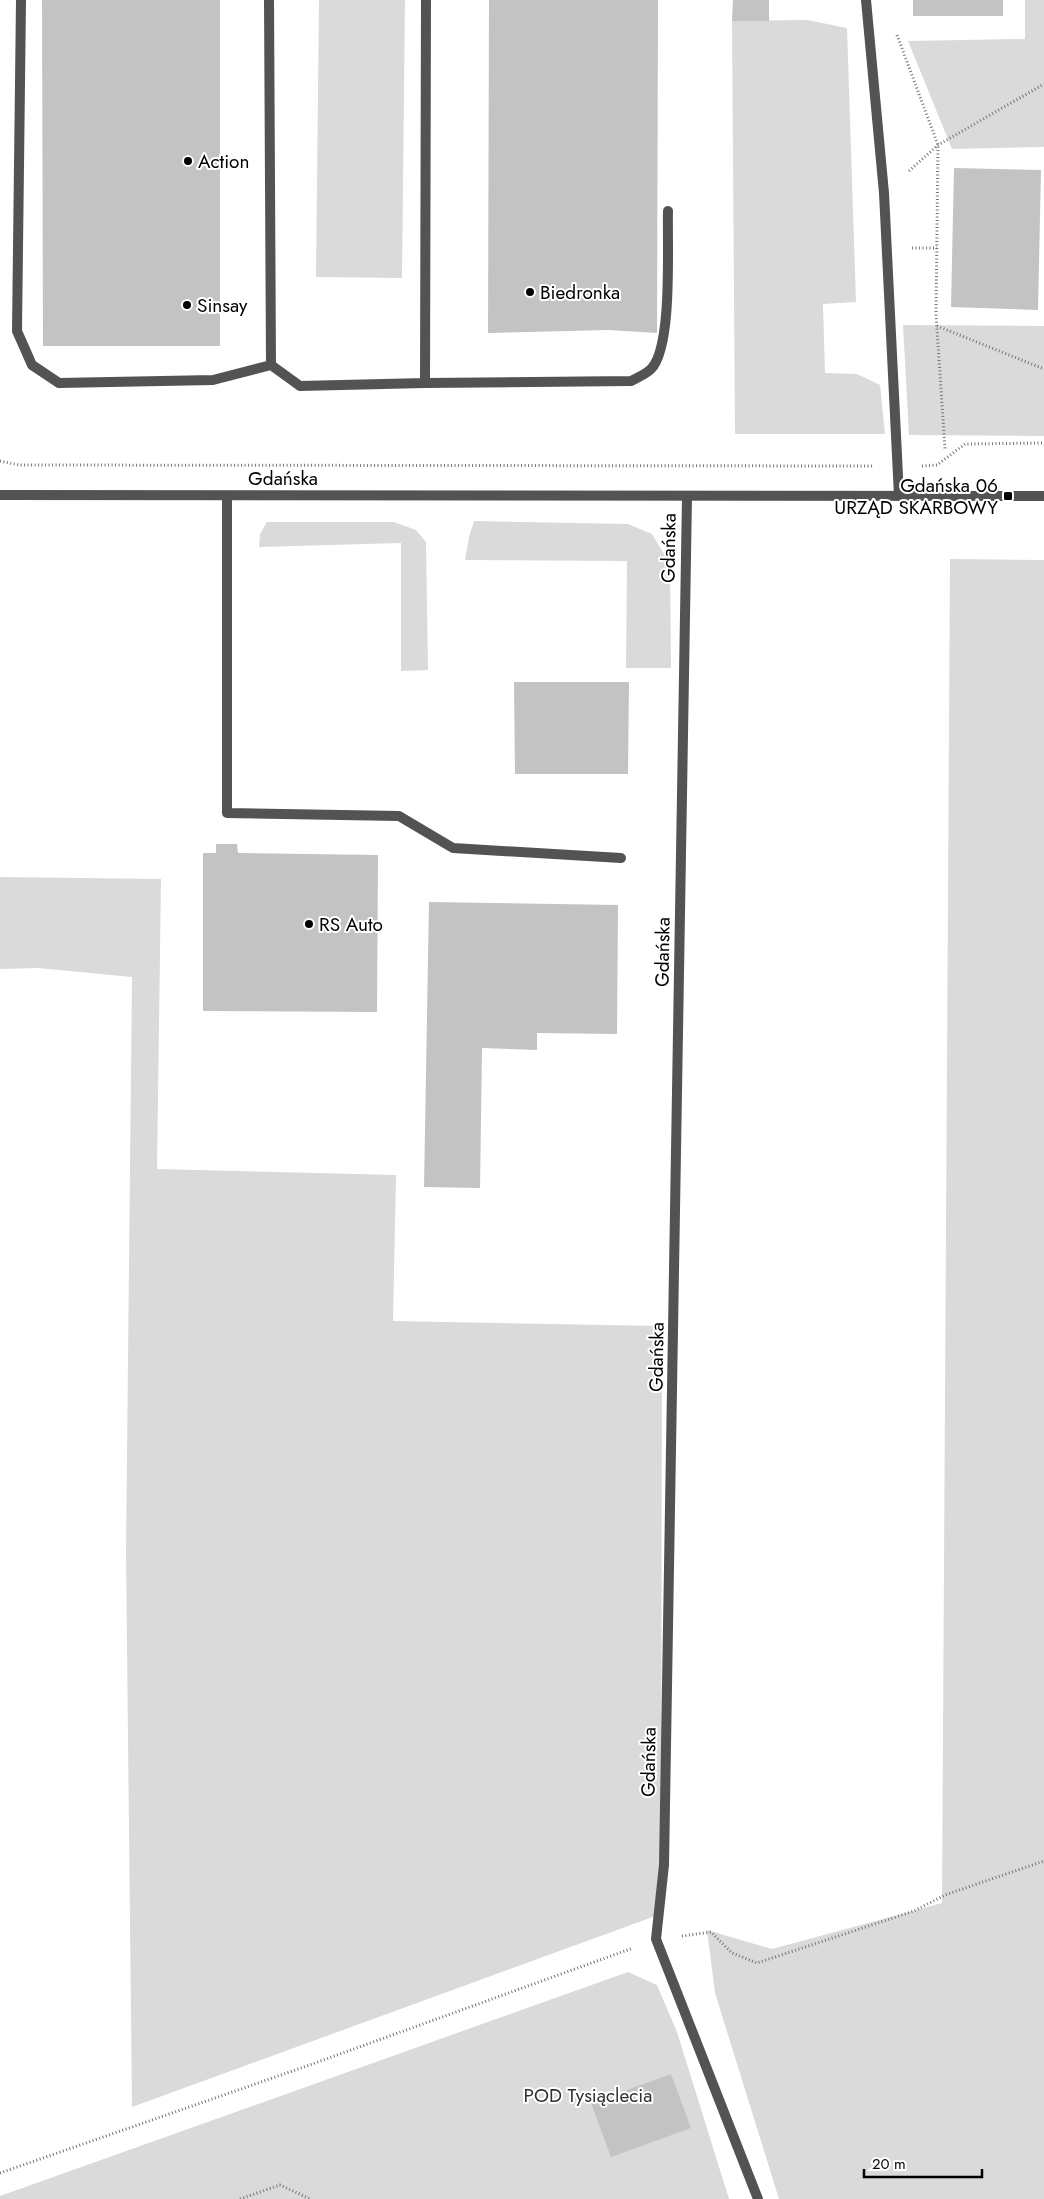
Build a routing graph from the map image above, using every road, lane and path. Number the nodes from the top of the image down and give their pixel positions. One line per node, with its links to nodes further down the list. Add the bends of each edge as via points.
1 (21, 0): 11 (street, via 17,331 32,365 59,383 213,380)
2 (269, 0): 11 (street)
3 (426, 0): 13 (street)
4 (866, 0): 8 (street)
5 (895, 30): 7 (path)
6 (1044, 84): 7 (path)
7 (938, 145): 8 (path); 10 (path)
8 (884, 193): 17 (street)
9 (668, 211): 13 (street, via 665,332 659,357 651,370 631,381)
10 (937, 326): 12 (path); 15 (path)
11 (271, 365): 13 (street, via 300,386)
12 (1044, 369)
13 (425, 383)
14 (1044, 443): 17 (path, via 965,444 937,465)
15 (945, 449)
16 (0, 461): 17 (path, via 19,465)
17 (898, 466): 21 (street)
18 (0, 495): 19 (street, Gdańska)
19 (227, 496): 20 (street, Gdańska); 23 (street, via 227,812 399,816 453,848)
20 (687, 496): 21 (street, Gdańska); 25 (street, Gdańska, via 664,1846)
21 (899, 496): 22 (street, Gdańska)
22 (1044, 496)
23 (621, 858)
24 (1044, 1861): 25 (path, via 945,1895 914,1911 757,1963 732,1953 711,1932)
25 (656, 1939): 26 (path); 29 (street, Gdańska)
26 (0, 2173)
27 (240, 2199): 28 (path, via 280,2185)
28 (310, 2199)
29 (758, 2199)

